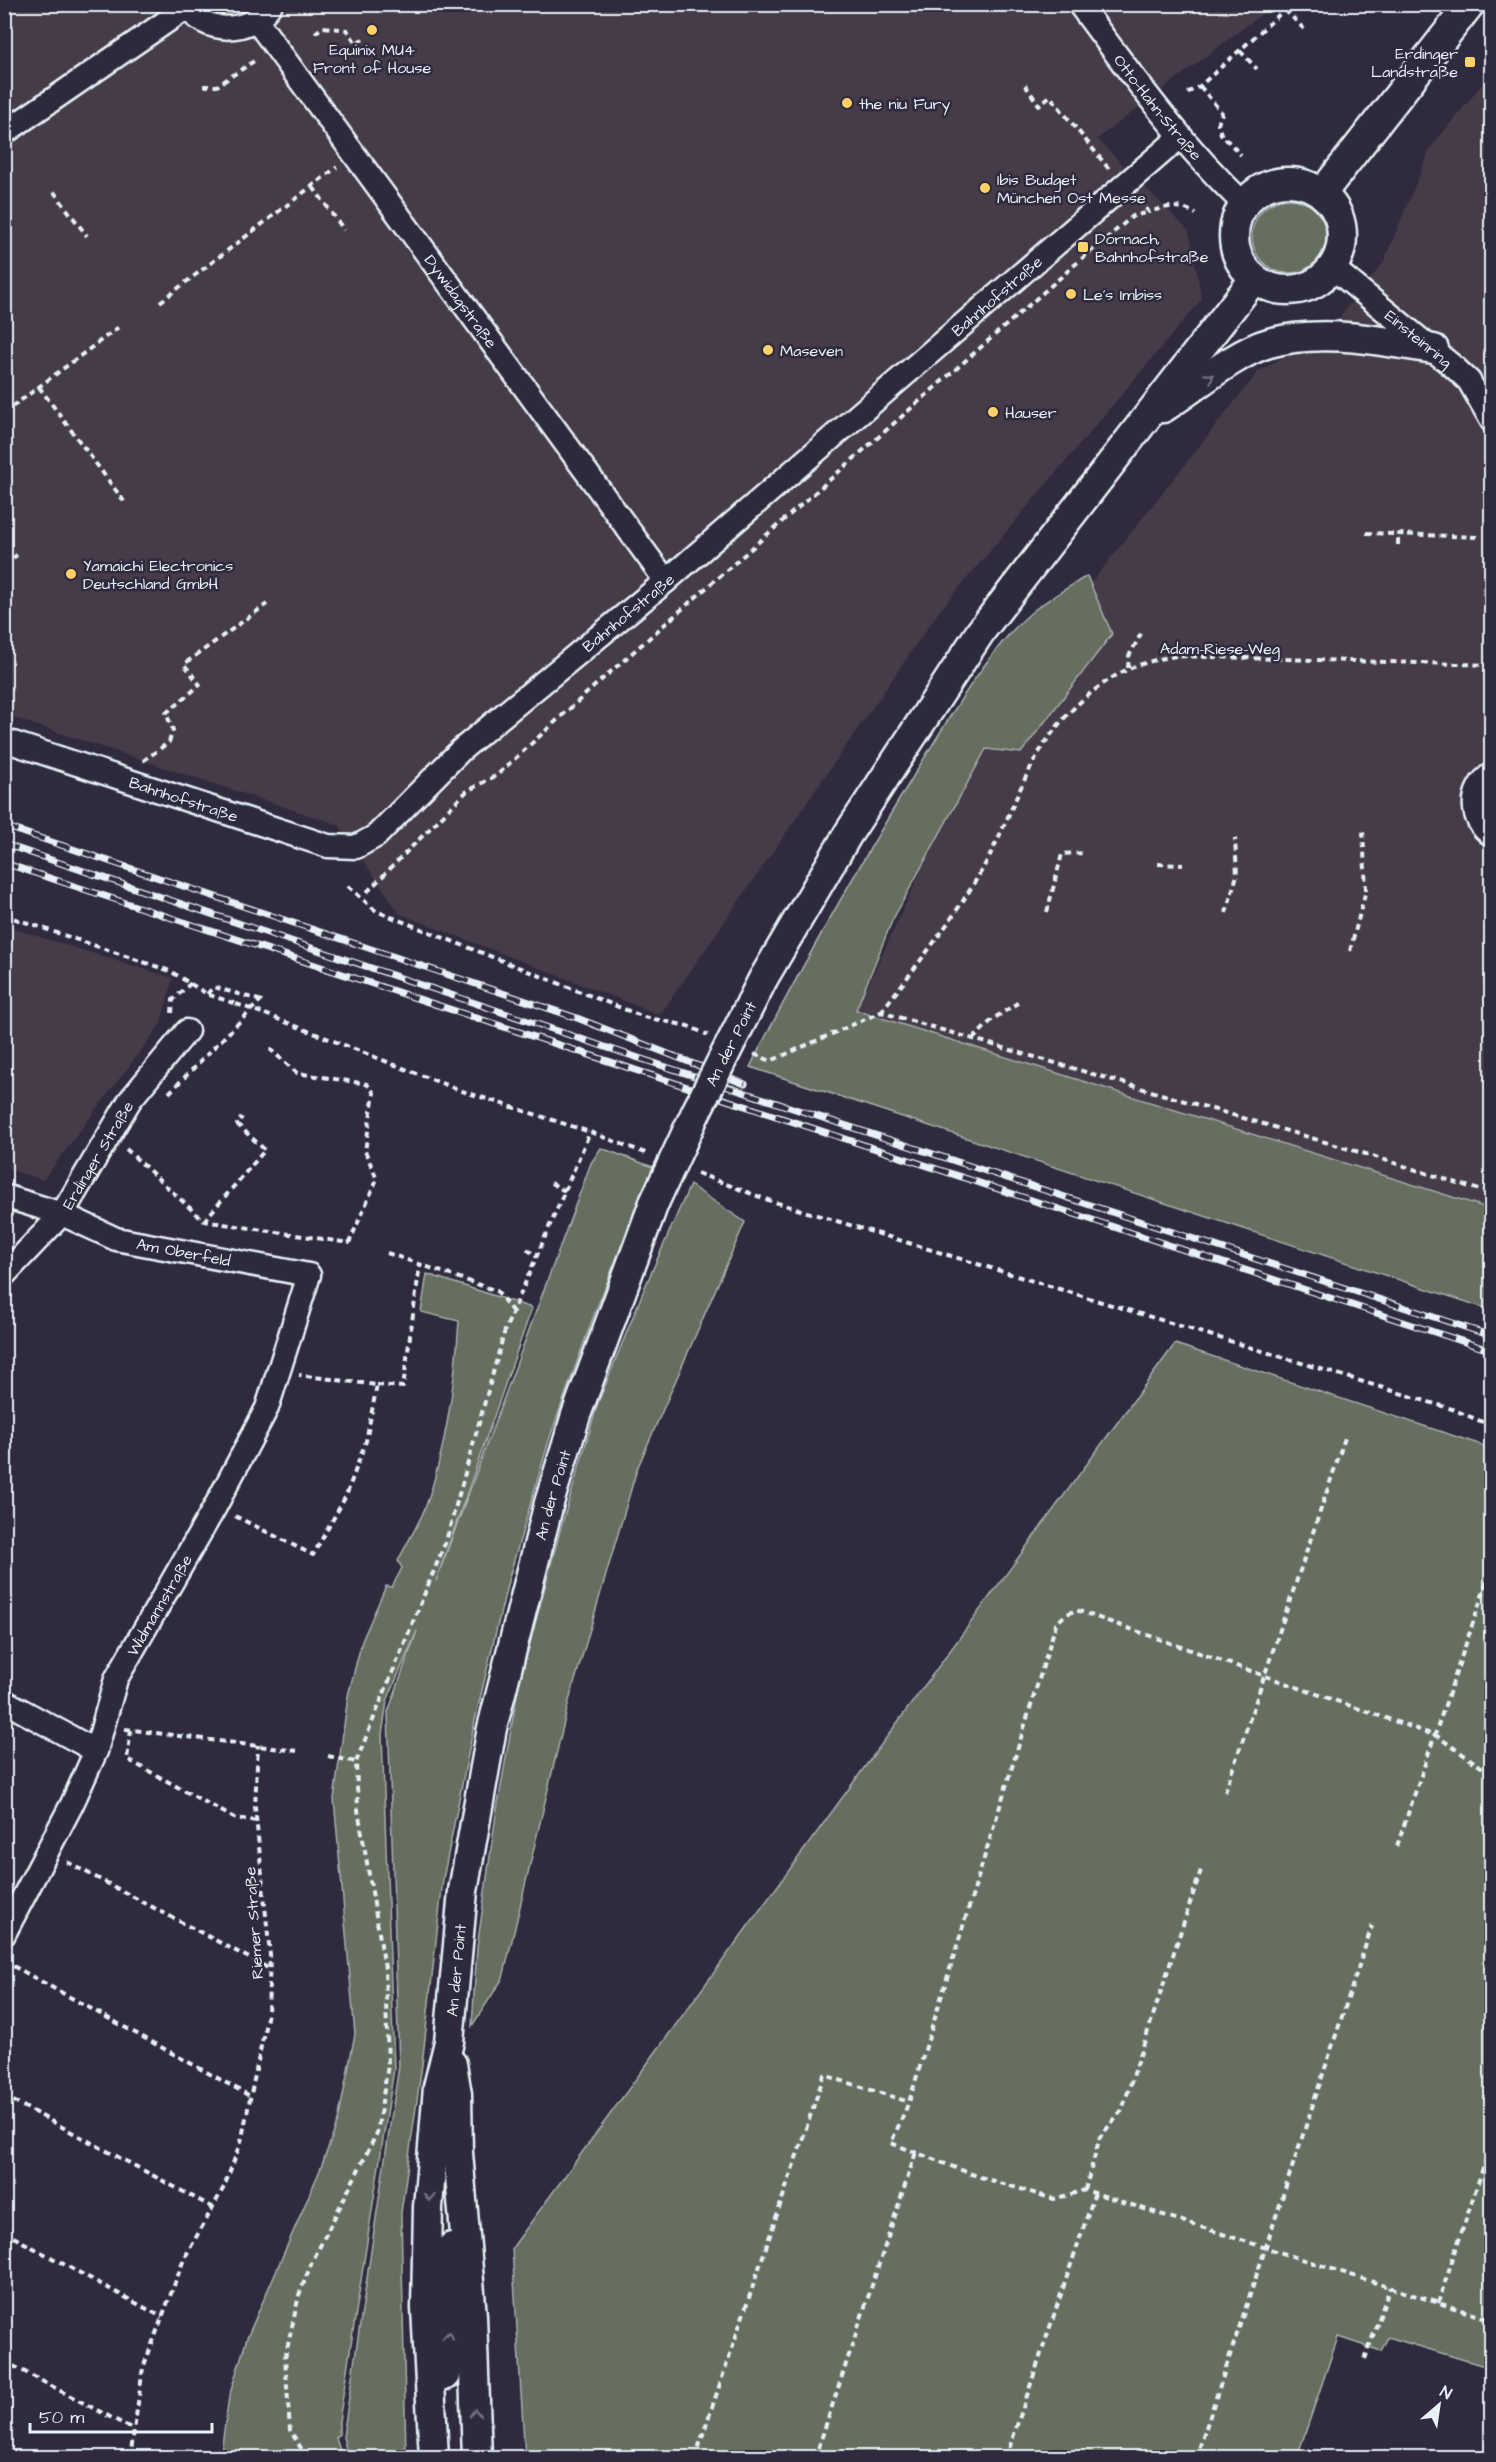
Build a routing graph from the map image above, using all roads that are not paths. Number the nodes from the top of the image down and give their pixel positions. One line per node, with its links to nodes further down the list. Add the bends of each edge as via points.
1 (1079, 4): 6 (street, Otto-Hahn-Straße)
2 (1470, 4): 7 (street)
3 (186, 6): 4 (street, via 212,26 227,29 242,27); 5 (street)
4 (264, 12): 14 (street, Dywidagstraße, via 277,45 354,154)
5 (4, 134)
6 (1180, 137): 8 (street, Otto-Hahn-Straße); 14 (street, Bahnhofstraße)
7 (1322, 193): 8 (street, via 1295,182 1281,182 1260,190); 9 (street, via 1335,209 1342,229 1343,243)
8 (1244, 204): 10 (street, via 1234,230 1234,243 1241,263)
9 (1333, 268): 10 (street, via 1310,286 1296,290 1267,287); 11 (street, Einsteinring)
10 (1254, 279): 12 (street, An der Point)
11 (1434, 349): 12 (street, one-way to 11, via 1241,355 1268,343 1319,335); 13 (street, Einsteinring, via 1469,381)
12 (1144, 421): 26 (street, An der Point, bridge, via 981,631 848,834 764,979 654,1203 576,1415 526,1585 492,1728 465,1880)
13 (1491, 421)
14 (666, 581): 15 (street, Bahnhofstraße, via 461,750 376,836 356,847 328,846)
15 (4, 740)
16 (1491, 774): 17 (street, via 1481,783 1474,800 1477,819)
17 (1491, 835)
18 (179, 1027): 20 (street, Erdinger Straße)
19 (4, 1196): 20 (street, Am Oberfeld)
20 (62, 1214): 21 (street, Erdinger Straße); 22 (street, Am Oberfeld, via 116,1239)
21 (4, 1275)
22 (309, 1275): 24 (street, Widmannstraße, via 267,1408 116,1679)
23 (4, 1701): 24 (street)
24 (96, 1751): 25 (street, Widmannstraße)
25 (4, 1934)
26 (449, 2042): 27 (street, An der Point, via 457,2094); 28 (street, An der Point, one-way to 28, via 438,2087 428,2207 426,2307)
27 (458, 2152): 29 (street, An der Point, one-way to 27, via 446,2368); 30 (street, An der Point, one-way to 27, via 472,2316)
28 (434, 2457)
29 (451, 2457)
30 (477, 2457)

